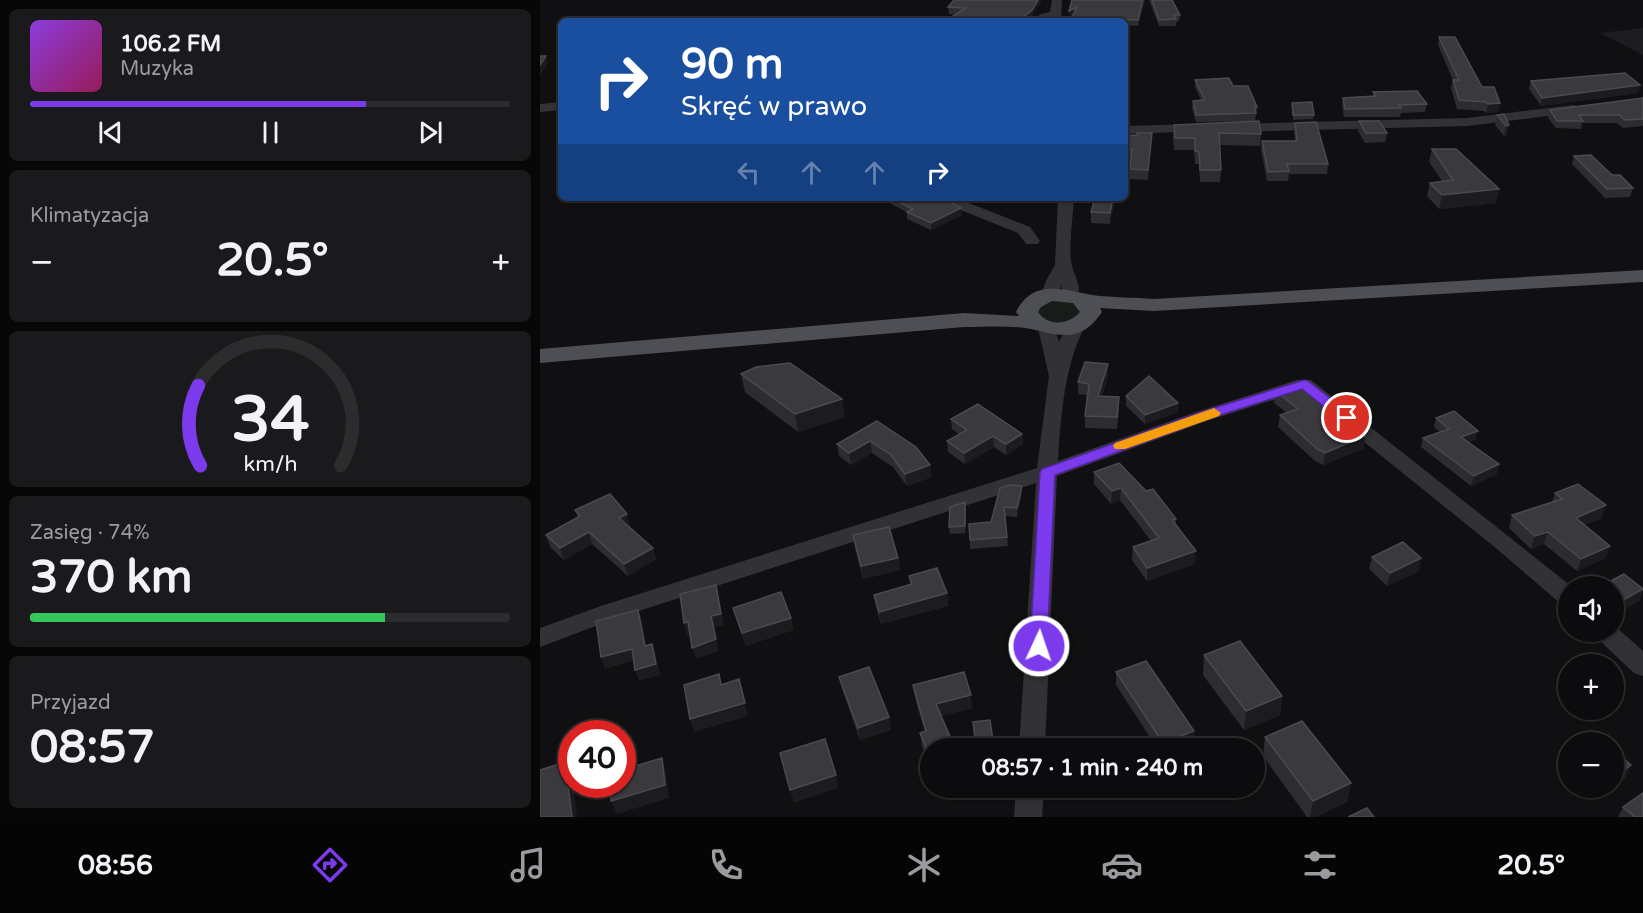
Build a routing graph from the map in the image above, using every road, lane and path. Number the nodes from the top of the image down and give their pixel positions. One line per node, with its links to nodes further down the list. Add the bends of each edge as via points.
1 (1057, 0): 2 (street)
2 (1055, 18)
3 (558, 106): 5 (street)
4 (1587, 107): 6 (street, via 1467,122)
5 (540, 108)
6 (1128, 130)
7 (951, 201): 9 (street, via 1024,230)
8 (1066, 201): 11 (street, via 1063,264)
9 (1032, 241)
10 (1643, 276): 11 (main road)
11 (1074, 307): 12 (main road); 12 (main road, via 1041,298); 14 (street)
12 (1037, 319): 13 (main road, via 963,320); 14 (street)
13 (540, 356)
14 (1058, 379): 15 (street)
15 (1047, 472): 16 (street, via 1304,384); 17 (street, via 609,612); 20 (street)
16 (1558, 589)
17 (540, 638)
18 (1617, 642): 19 (street)
19 (1643, 666)
20 (1033, 738)
21 (1029, 798): 22 (street)
22 (1028, 817)

